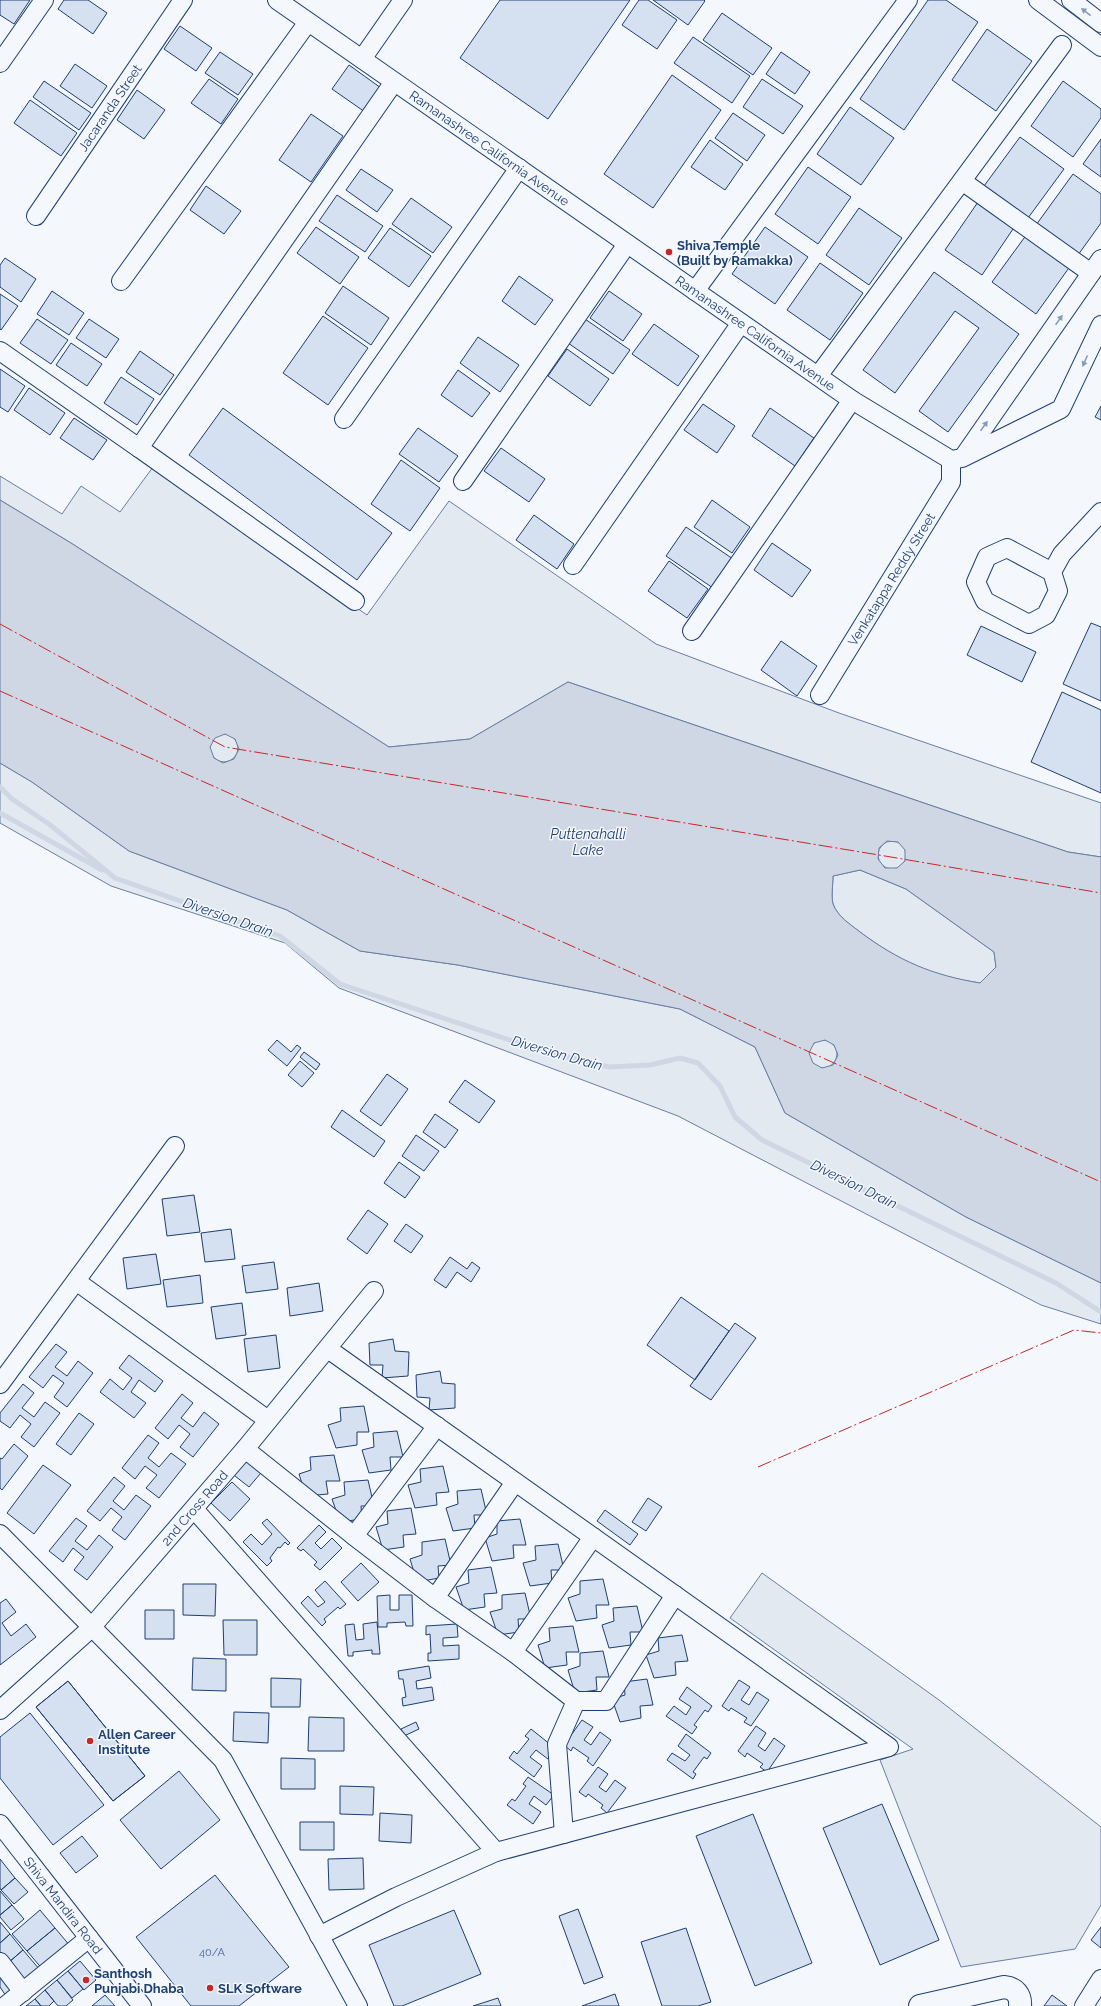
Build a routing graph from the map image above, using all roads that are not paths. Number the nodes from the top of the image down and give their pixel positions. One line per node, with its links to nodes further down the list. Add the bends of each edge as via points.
1 (44, 0): 13 (street)
2 (184, 0): 17 (street, Jacaranda Street)
3 (277, 0): 8 (street, Ramanashree California Avenue)
4 (403, 0): 12 (street)
5 (908, 0): 22 (street)
6 (1038, 0): 11 (street)
7 (1071, 0): 9 (street, one-way to 7)
8 (308, 22): 12 (street, Ramanashree California Avenue); 21 (street)
9 (1101, 23)
10 (1062, 45): 16 (street)
11 (1101, 47)
12 (362, 59): 14 (street, Ramanashree California Avenue)
13 (0, 63)
14 (394, 82): 15 (street, Ramanashree California Avenue); 29 (street)
15 (519, 168): 18 (street, Ramanashree California Avenue); 28 (street)
16 (962, 180): 20 (street); 26 (street)
17 (36, 216)
18 (627, 244): 22 (street, Ramanashree California Avenue); 31 (street)
19 (1101, 258): 20 (street)
20 (1091, 273): 30 (street, one-way to 20)
21 (121, 281)
22 (695, 291): 23 (street, Ramanashree California Avenue)
23 (741, 323): 26 (street, Ramanashree California Avenue); 33 (street)
24 (1101, 326): 30 (street, one-way to 30, via 1061,408)
25 (0, 351): 29 (street)
26 (818, 376): 27 (street, Ramanashree California Avenue)
27 (852, 400): 30 (street, Ramanashree California Avenue); 36 (street)
28 (344, 419)
29 (139, 448): 35 (street)
30 (956, 459): 37 (street, Venkatappa Reddy Street, via 950,482)
31 (462, 481)
32 (1101, 512): 34 (street, via 1062,554)
33 (574, 565)
34 (1052, 572): 34 (street, via 1007,548 987,557 976,582 985,601 1029,624 1046,615 1058,590)
35 (355, 601)
36 (692, 631)
37 (820, 695)
38 (175, 1146): 39 (street)
39 (76, 1282): 42 (street); 43 (street)
40 (374, 1291): 41 (street, 2nd Cross Road)
41 (328, 1349): 43 (street, 2nd Cross Road); 44 (street)
42 (0, 1384)
43 (268, 1420): 45 (street, 2nd Cross Road)
44 (437, 1426): 46 (street); 49 (street)
45 (245, 1449): 47 (street, 2nd Cross Road); 49 (street)
46 (515, 1482): 50 (street); 52 (street)
47 (194, 1509): 53 (street, 2nd Cross Road); 59 (street)
48 (0, 1534): 53 (street)
49 (354, 1536): 52 (street)
50 (593, 1537): 51 (street); 54 (street)
51 (675, 1595): 55 (street, via 606,1701); 58 (street, via 889,1747)
52 (434, 1598): 54 (street)
53 (91, 1627): 56 (street, 2nd Cross Road); 60 (street, via 223,1760)
54 (513, 1652): 55 (street)
55 (576, 1701): 58 (street, via 557,1744)
56 (0, 1710)
57 (0, 1824): 61 (street, Shiva Mandira Road)
58 (564, 1834): 59 (street)
59 (496, 1852): 60 (street, via 396,1897)
60 (319, 1936): 67 (street)
61 (89, 1938): 64 (street); 66 (street, Shiva Mandira Road)
62 (0, 1962): 64 (street)
63 (1101, 1979): 70 (street)
64 (23, 1992): 65 (street)
65 (5, 2006)
66 (142, 2006)
67 (358, 2006)
68 (920, 2006): 69 (main road, via 1004,1987 1016,1992)
69 (1020, 2006)
70 (1084, 2006)

